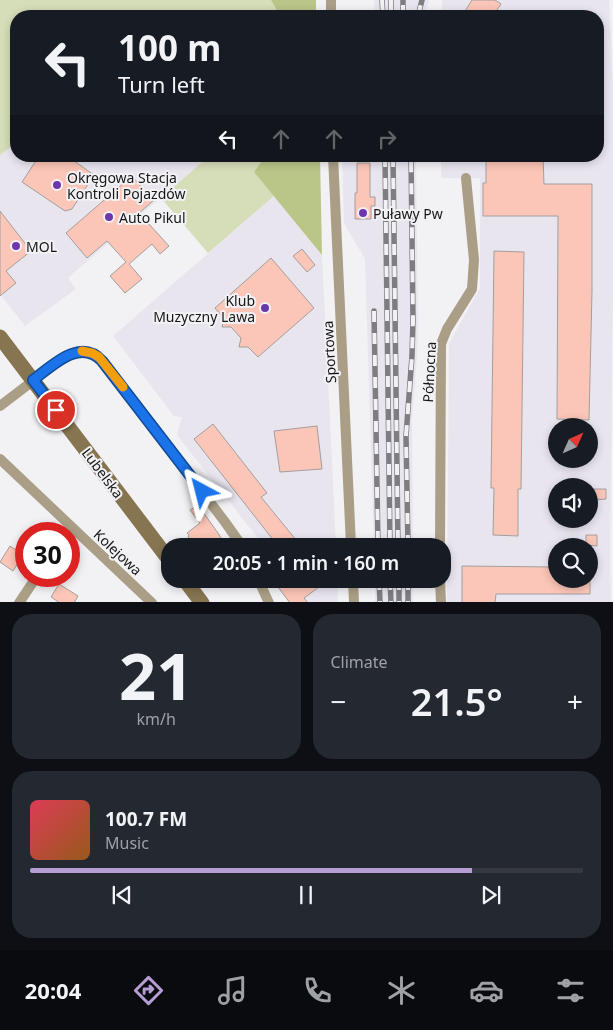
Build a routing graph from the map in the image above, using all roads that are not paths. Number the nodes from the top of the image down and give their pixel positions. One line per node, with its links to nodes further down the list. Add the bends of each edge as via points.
1 (333, 162): 9 (street, Sportowa)
2 (466, 178): 10 (street, Północna, via 474,260 472,288 441,344)
3 (0, 337): 4 (main road, Lubelska)
4 (33, 380): 5 (street); 8 (street, via 73,352 83,351 99,357); 12 (main road, Lubelska)
5 (0, 406)
6 (0, 459): 7 (street, Kolejowa)
7 (62, 522)
8 (236, 538)
9 (351, 538)
10 (440, 538)
11 (80, 539): 19 (street, Kolejowa)
12 (161, 549)
13 (29, 587): 18 (street)
14 (191, 588): 20 (main road)
15 (262, 588): 21 (street)
16 (353, 588): 22 (street)
17 (440, 588): 23 (street)
18 (19, 602)
19 (152, 602)
20 (202, 602)
21 (269, 602)
22 (354, 602)
23 (440, 602)

